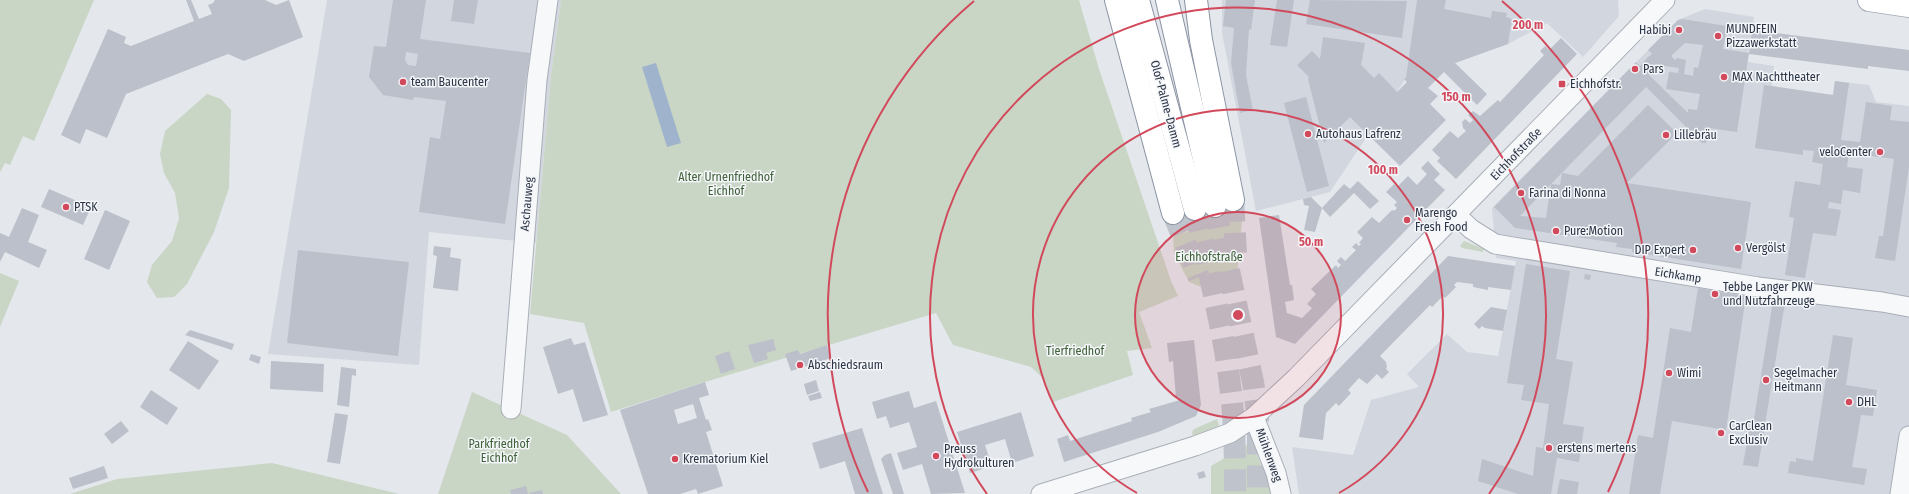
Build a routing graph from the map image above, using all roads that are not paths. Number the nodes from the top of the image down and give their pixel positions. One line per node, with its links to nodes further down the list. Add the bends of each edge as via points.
1 (548, 0): 13 (street, Aschauweg, via 538,80)
2 (1116, 0): 10 (main road)
3 (1138, 0): 9 (main road, Olof-Palme-Damm)
4 (1167, 0): 9 (main road, Olof-Palme-Damm)
5 (1196, 0): 9 (main road)
6 (1665, 0): 11 (street, Eichhofstraße)
7 (1869, 0): 8 (main road)
8 (1909, 6)
9 (1214, 205)
10 (1173, 213)
11 (1456, 215): 12 (street, Eichkamp, via 1471,229 1494,244 1758,287); 14 (street, Eichhofstraße, via 1296,378)
12 (1909, 307)
13 (511, 409)
14 (1254, 417): 16 (street, Eichhofstraße, via 1230,433 1195,446); 17 (street, Mühlenweg, via 1276,473)
15 (1909, 436): 18 (street)
16 (1041, 494)
17 (1281, 494)
18 (1900, 494)

